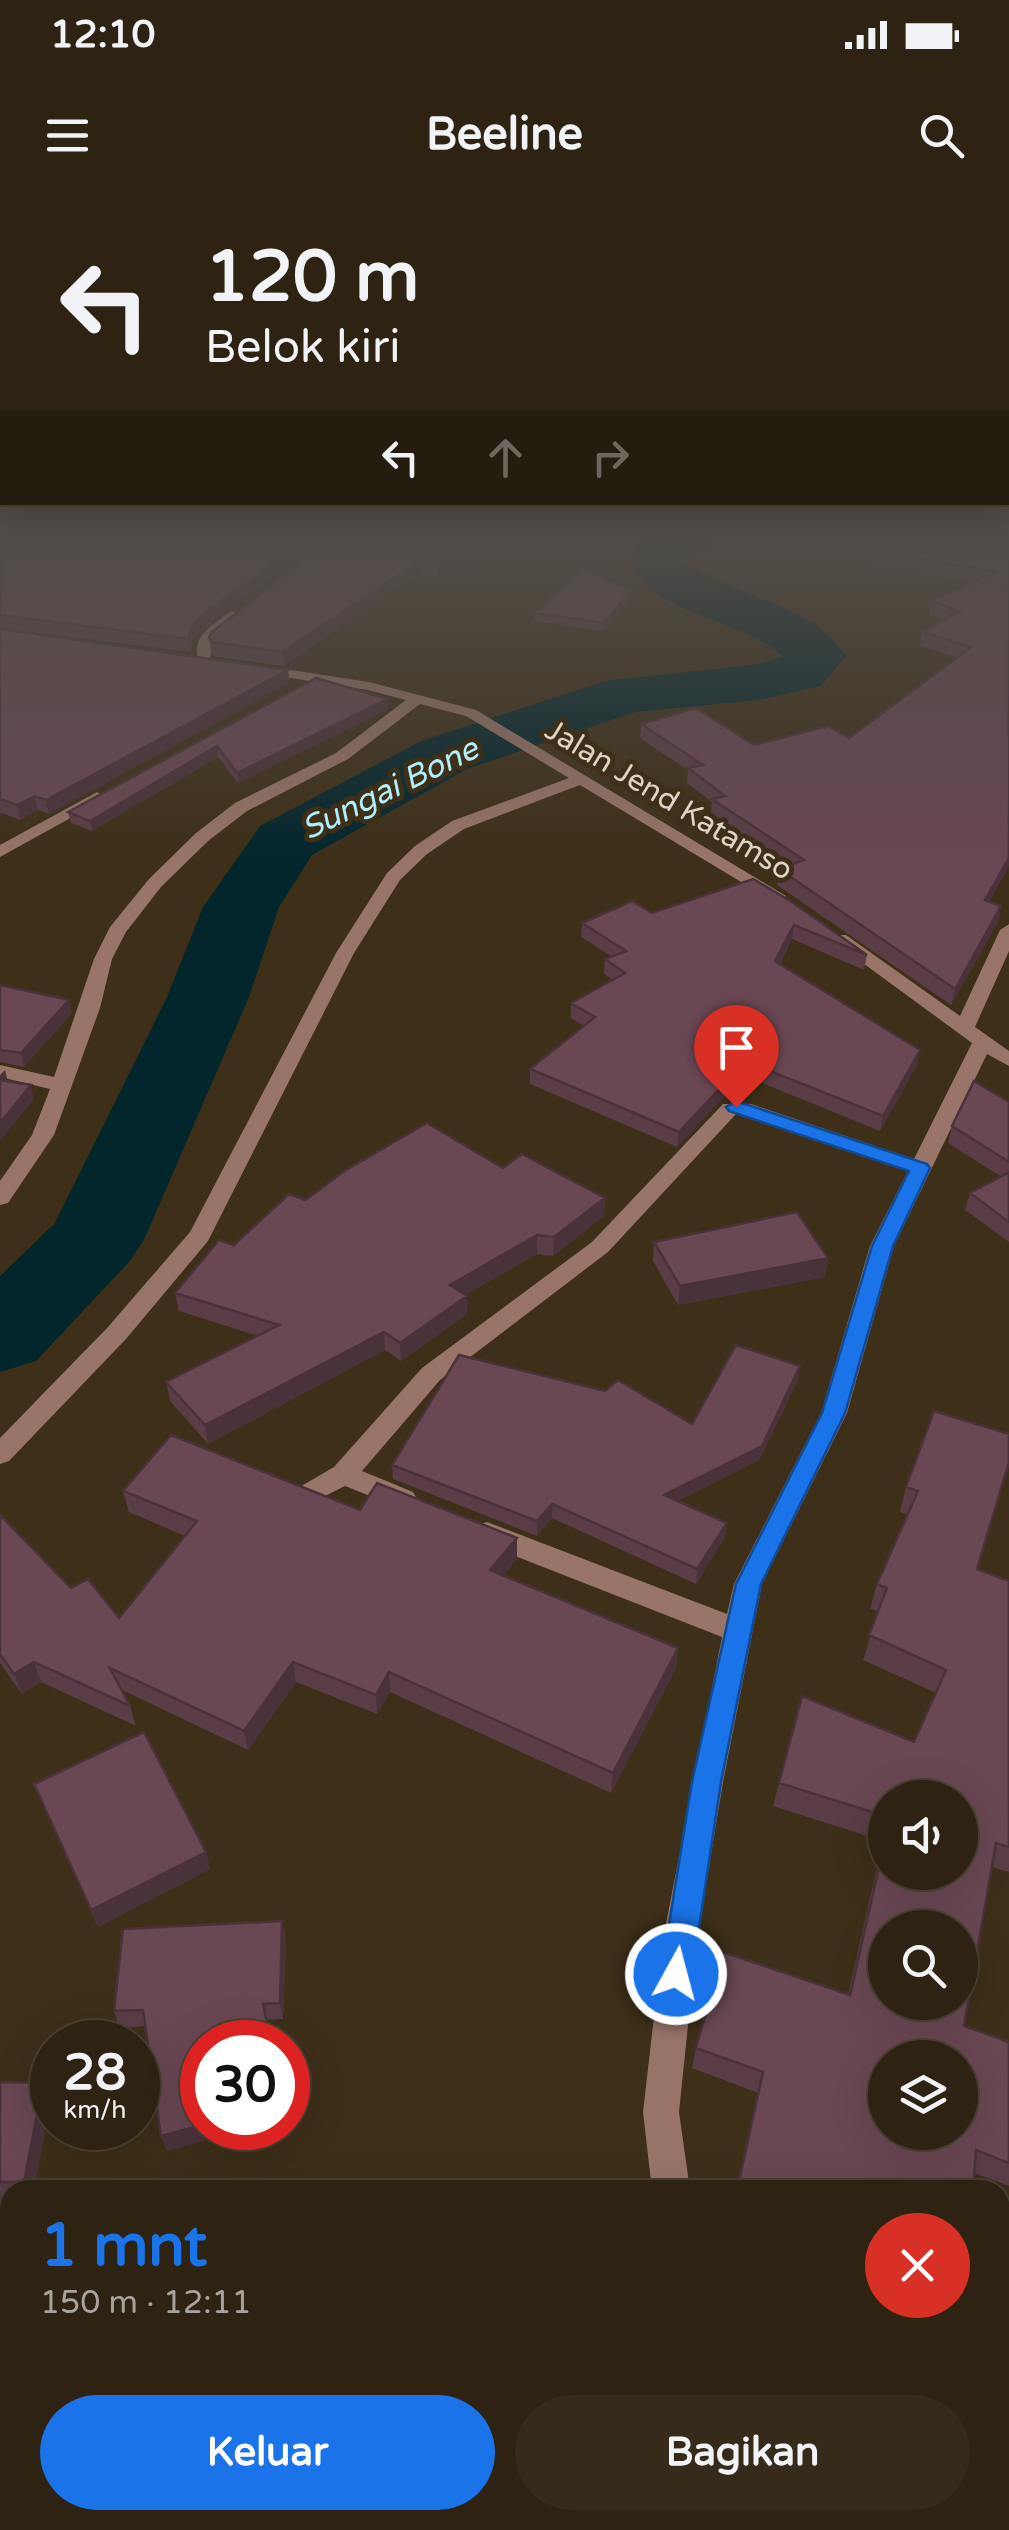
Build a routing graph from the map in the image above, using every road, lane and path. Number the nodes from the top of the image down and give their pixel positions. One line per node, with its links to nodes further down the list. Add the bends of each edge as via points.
1 (203, 642): 2 (street, via 197,660)
2 (225, 664)
3 (244, 667): 4 (street, Jalan Jend Katamso)
4 (317, 678): 5 (street); 6 (street, Jalan Jend Katamso)
5 (286, 694)
6 (419, 698): 7 (street, Jalan Jend Katamso, via 470,712); 16 (street, via 342,756 241,807 155,883 117,931)
7 (577, 776): 10 (street, Jalan Jend Katamso); 19 (street, via 458,825 393,876 345,953 200,1236)
8 (112, 788): 9 (street)
9 (0, 852)
10 (798, 909)
11 (1009, 930): 13 (street)
12 (828, 931): 13 (street)
13 (974, 1034): 14 (street); 17 (street)
14 (1009, 1060)
15 (0, 1071): 16 (street)
16 (61, 1084): 18 (street, via 42,1135)
17 (920, 1168): 20 (street, via 730,1108 600,1247 432,1374); 24 (street, via 882,1246 834,1413 748,1584)
18 (0, 1198)
19 (0, 1454)
20 (343, 1474): 21 (street); 22 (street)
21 (312, 1492)
22 (432, 1511)
23 (468, 1525): 24 (street)
24 (738, 1631): 25 (street, via 680,1939 661,2112)
25 (670, 2180)

